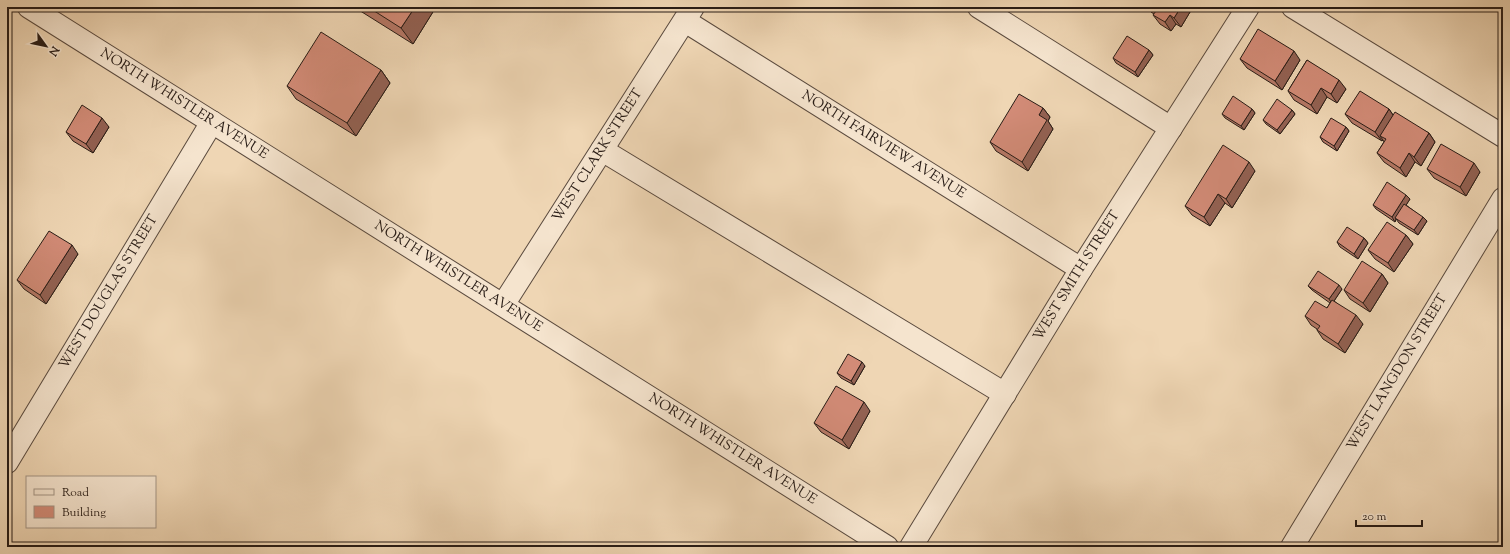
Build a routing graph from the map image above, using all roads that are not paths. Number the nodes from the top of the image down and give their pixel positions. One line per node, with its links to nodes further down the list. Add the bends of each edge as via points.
1 (979, 7): 7 (street)
2 (1248, 7): 7 (street, WEST SMITH STREET)
3 (1293, 7): 8 (street)
4 (38, 9): 6 (street, NORTH WHISTLER AVENUE)
5 (689, 14): 9 (street, WEST CLARK STREET); 11 (street, NORTH FAIRVIEW AVENUE)
6 (212, 122): 12 (street, NORTH WHISTLER AVENUE); 14 (street, WEST DOUGLAS STREET)
7 (1171, 128): 11 (street, WEST SMITH STREET)
8 (1503, 136)
9 (602, 150): 12 (street, WEST CLARK STREET); 13 (street)
10 (1503, 199): 17 (street, WEST LANGDON STREET)
11 (1082, 269): 13 (street, WEST SMITH STREET)
12 (503, 305): 15 (street, NORTH WHISTLER AVENUE)
13 (1005, 394): 16 (street, WEST SMITH STREET)
14 (7, 462)
15 (887, 547)
16 (911, 547)
17 (1292, 547)

